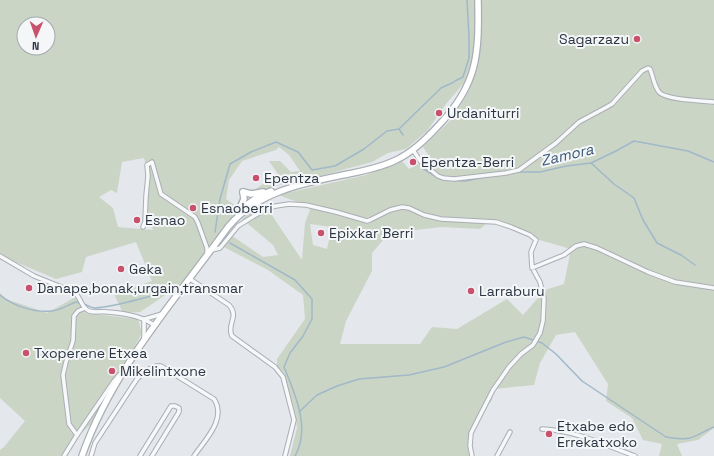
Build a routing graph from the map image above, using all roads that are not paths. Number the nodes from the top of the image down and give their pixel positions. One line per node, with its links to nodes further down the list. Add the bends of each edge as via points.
1 (478, 0): 3 (main road, via 478,51 469,82 456,106)
2 (714, 102): 3 (street, via 664,96 659,93 648,68 612,104 578,122 556,143 520,170 454,179 443,178 421,162)
3 (413, 150): 4 (main road, via 381,166)
4 (291, 187): 5 (main road); 7 (main road)
5 (269, 192): 6 (main road); 8 (main road, via 242,192 244,199)
6 (250, 200): 7 (main road); 8 (main road)
7 (258, 201): 8 (main road)
8 (239, 214): 10 (main road)
9 (143, 227): 14 (street, via 147,165 152,162 161,194 198,223 207,248)
10 (228, 227): 11 (street); 12 (main road)
11 (234, 231): 12 (street, via 220,248); 17 (street, via 268,208 289,204 306,205 367,221 402,207 442,219 496,222 530,235 536,240 531,252 532,268 564,255 580,245 589,245 675,282)
12 (212, 250): 14 (main road)
13 (0, 256): 18 (street, via 37,277 69,289 78,295)
14 (207, 256): 16 (main road)
15 (534, 271): 34 (street, via 544,298 540,333 533,345 509,367 493,390 471,433)
16 (190, 278): 19 (main road); 33 (street, via 229,305 234,313 230,327 234,338 275,367 283,377 294,420)
17 (714, 288)
18 (84, 307): 20 (street, via 94,312 109,312); 26 (street, via 74,316 73,341 63,375 69,424)
19 (165, 312): 20 (street); 21 (main road)
20 (144, 319): 21 (street); 22 (street)
21 (155, 326): 22 (main road)
22 (143, 342): 23 (main road)
23 (121, 376): 26 (street, via 114,381); 27 (main road, via 100,413)
24 (542, 429): 36 (street, via 556,429)
25 (510, 432): 35 (street)
26 (77, 435): 28 (street)
27 (82, 455)
28 (64, 456)
29 (91, 456): 32 (street, via 96,443 137,379 147,370 162,366 214,399 217,405 216,424)
30 (140, 456): 31 (street, via 171,406 179,408)
31 (152, 456)
32 (194, 456)
33 (285, 456)
34 (472, 456)
35 (497, 456)
36 (635, 456)

